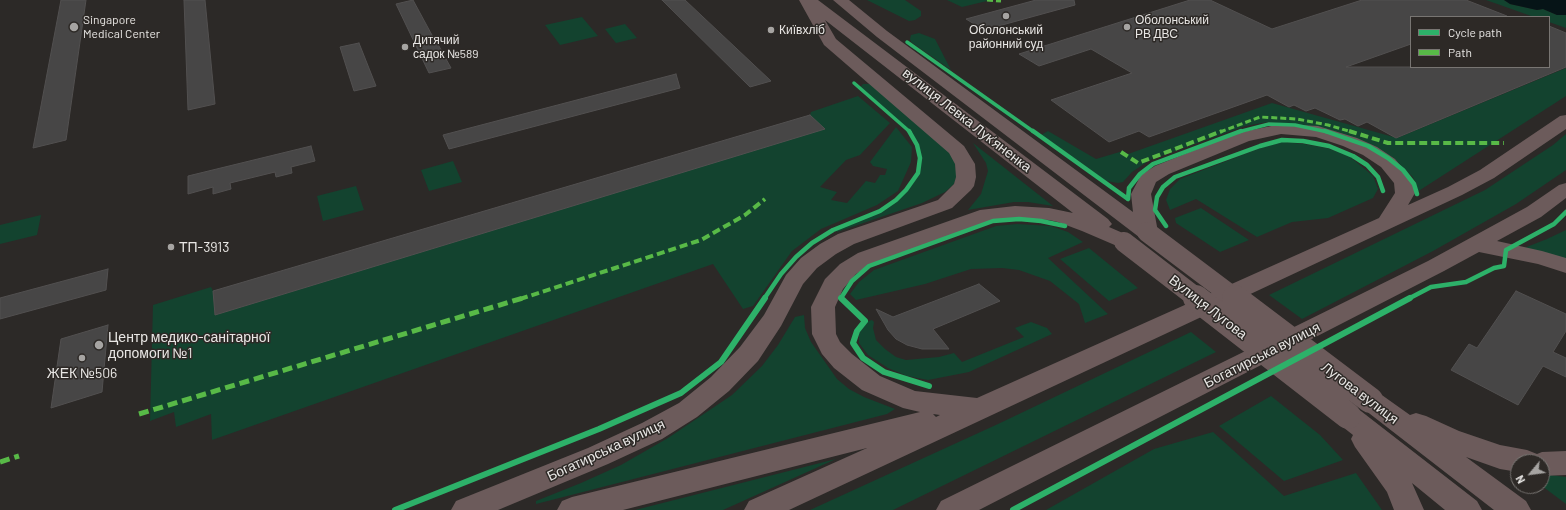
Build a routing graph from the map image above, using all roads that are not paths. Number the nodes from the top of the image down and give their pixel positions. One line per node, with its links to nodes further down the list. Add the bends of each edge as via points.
1 (808, 0): 7 (main road, вулиця Левка Лукʼяненка); 17 (main road, Богатирська вулиця, via 830,42 957,150 965,164 964,186 945,204 846,239 808,263 794,280 773,320 749,354 720,384 688,410 652,431 598,456)
2 (840, 0): 6 (main road, вулиця Левка Лукʼяненка)
3 (1566, 120): 5 (main road, via 1487,174)
4 (1566, 189): 8 (main road, Богатирська вулиця, via 1534,212)
5 (1386, 223): 6 (main road, via 1405,193 1404,182 1388,163 1350,142 1318,132 1281,129 1244,137 1162,170 1148,179 1141,194); 11 (main road)
6 (1147, 232): 10 (main road, Лугова вулиця, bridge)
7 (1124, 242): 11 (main road, via 1062,216 1015,212 987,215 866,258 848,269 833,286 823,307 824,334 842,361 872,383 912,401); 12 (main road, Вулиця Лугова, bridge)
8 (1475, 244): 9 (main road, via 1542,258); 16 (main road, Богатирська вулиця, via 1429,270)
9 (1566, 266)
10 (1370, 400): 13 (main road, via 1428,430); 24 (main road, Лугова вулиця)
11 (981, 409): 18 (main road); 19 (main road)
12 (1348, 416): 22 (main road, via 1399,486); 23 (main road, Лугова вулиця)
13 (1510, 459)
14 (1566, 463): 15 (main road)
15 (1550, 464)
16 (1027, 472): 20 (main road, Богатирська вулиця); 21 (main road)
17 (466, 510)
18 (572, 510)
19 (759, 510)
20 (951, 510)
21 (987, 510)
22 (1410, 510)
23 (1467, 510)
24 (1516, 510)

